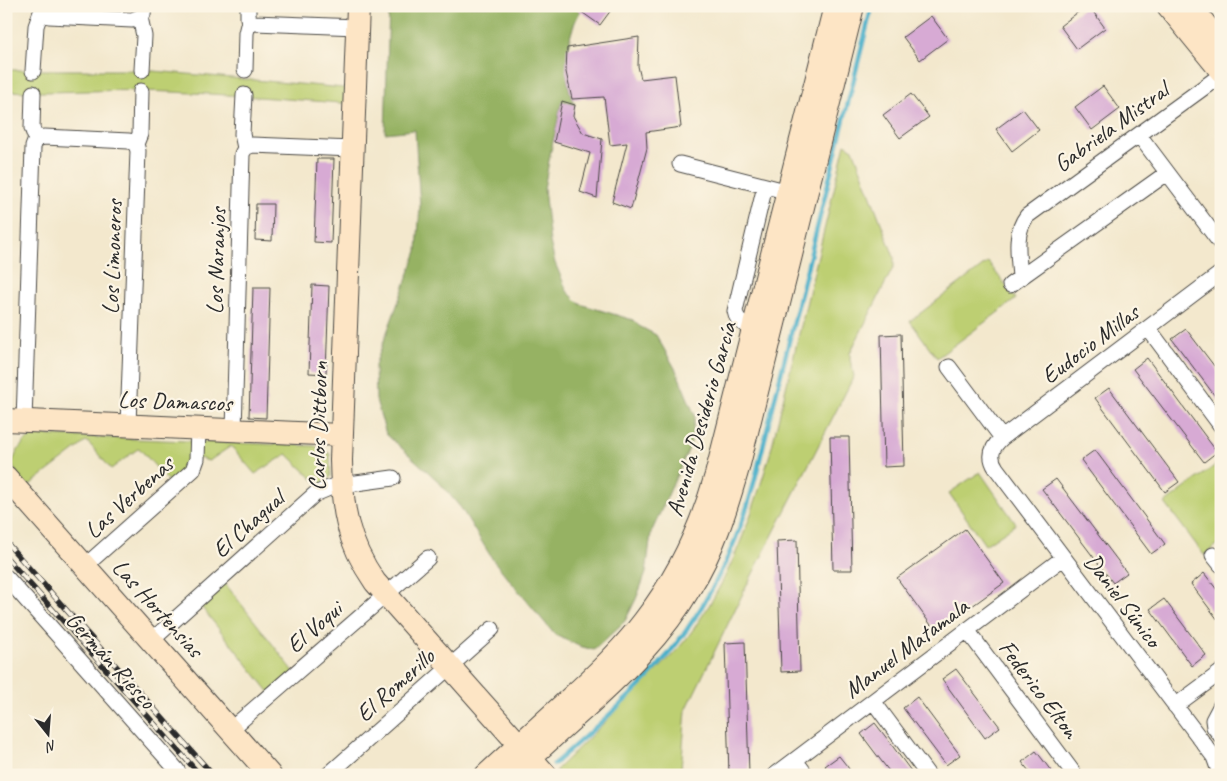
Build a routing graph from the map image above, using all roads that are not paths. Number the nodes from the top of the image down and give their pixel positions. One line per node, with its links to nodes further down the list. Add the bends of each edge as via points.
1 (835, 6): 18 (street, Avenida Desiderio García)
2 (853, 6): 18 (street, Avenida Desiderio García)
3 (1168, 6): 13 (street)
4 (1191, 6): 9 (street)
5 (40, 9): 6 (street, via 48,16 132,20); 12 (street)
6 (142, 12): 10 (street)
7 (249, 14): 8 (street, via 255,23); 11 (street)
8 (358, 17): 23 (street, Carlos Dittborn)
9 (1221, 45)
10 (142, 70)
11 (245, 70)
12 (33, 71)
13 (1221, 71)
14 (1221, 75): 19 (street, Gabriela Mistral)
15 (141, 91): 21 (street, Los Limoneros, via 140,134)
16 (33, 93): 20 (street, via 32,128)
17 (244, 95): 22 (street, Los Naranjos, via 242,134)
18 (816, 120): 27 (street, Avenida Desiderio García)
19 (1138, 135): 25 (street); 25 (street, Gabriela Mistral, via 1027,216 1018,238 1015,282)
20 (36, 139): 21 (street, via 129,141); 33 (street)
21 (136, 144): 34 (street, Los Limoneros)
22 (245, 148): 23 (street, via 252,145); 37 (street, Los Naranjos, via 242,154)
23 (353, 149): 38 (street, Carlos Dittborn)
24 (680, 164): 26 (street)
25 (1167, 173): 28 (street)
26 (765, 186): 27 (street); 31 (street, via 735,311 741,322)
27 (797, 194): 31 (street, Avenida Desiderio García)
28 (1221, 244)
29 (1221, 273): 30 (street, Eudocio Millas)
30 (1148, 328): 35 (street); 39 (street, Eudocio Millas)
31 (763, 330): 59 (street, Avenida Desiderio García, via 750,381 699,526 651,628 599,671)
32 (950, 367): 39 (street)
33 (15, 420): 34 (street, Los Damascos)
34 (128, 425): 36 (street, Los Damascos)
35 (1221, 426)
36 (198, 428): 37 (street, Los Damascos); 46 (street, Las Verbenas, via 197,459 193,470)
37 (234, 430): 38 (street, Los Damascos)
38 (341, 435): 43 (street, Carlos Dittborn)
39 (1002, 438): 40 (street, Eudocio Millas)
40 (991, 454): 45 (street, Daniel Súnico, via 993,464)
41 (6, 477): 46 (street, Las Hortensias)
42 (393, 478): 43 (street, El Chagual)
43 (341, 484): 48 (street, Carlos Dittborn, via 344,514 353,542 366,569); 51 (street, El Chagual, via 315,494)
44 (428, 558): 48 (street, El Voqui)
45 (1063, 558): 50 (street, Manuel Matamala); 56 (street, Daniel Súnico)
46 (85, 566): 51 (street, Las Hortensias)
47 (6, 578): 62 (street, Germán Riesco)
48 (386, 595): 52 (street, Carlos Dittborn); 57 (street, El Voqui)
49 (492, 629): 52 (street, El Romerillo)
50 (967, 630): 54 (street, Manuel Matamala); 71 (street, Federico Elton)
51 (151, 641): 57 (street, Las Hortensias)
52 (450, 666): 59 (street, Carlos Dittborn); 64 (street, El Romerillo)
53 (1218, 679): 56 (street)
54 (873, 701): 60 (street, Manuel Matamala); 70 (street)
55 (1221, 705): 58 (street, via 1213,720)
56 (1175, 706): 61 (street, Daniel Súnico, via 1214,758)
57 (230, 730): 63 (street, Las Hortensias)
58 (1221, 736)
59 (526, 751): 65 (street, Avenida Desiderio García); 66 (street, Avenida Desiderio García); 67 (street, Carlos Dittborn)
60 (795, 760): 68 (street, Manuel Matamala); 69 (street)
61 (1218, 774)
62 (179, 775)
63 (270, 775)
64 (328, 775)
65 (486, 775)
66 (511, 775)
67 (546, 775)
68 (775, 775)
69 (806, 775)
70 (928, 775)
71 (1075, 775)

